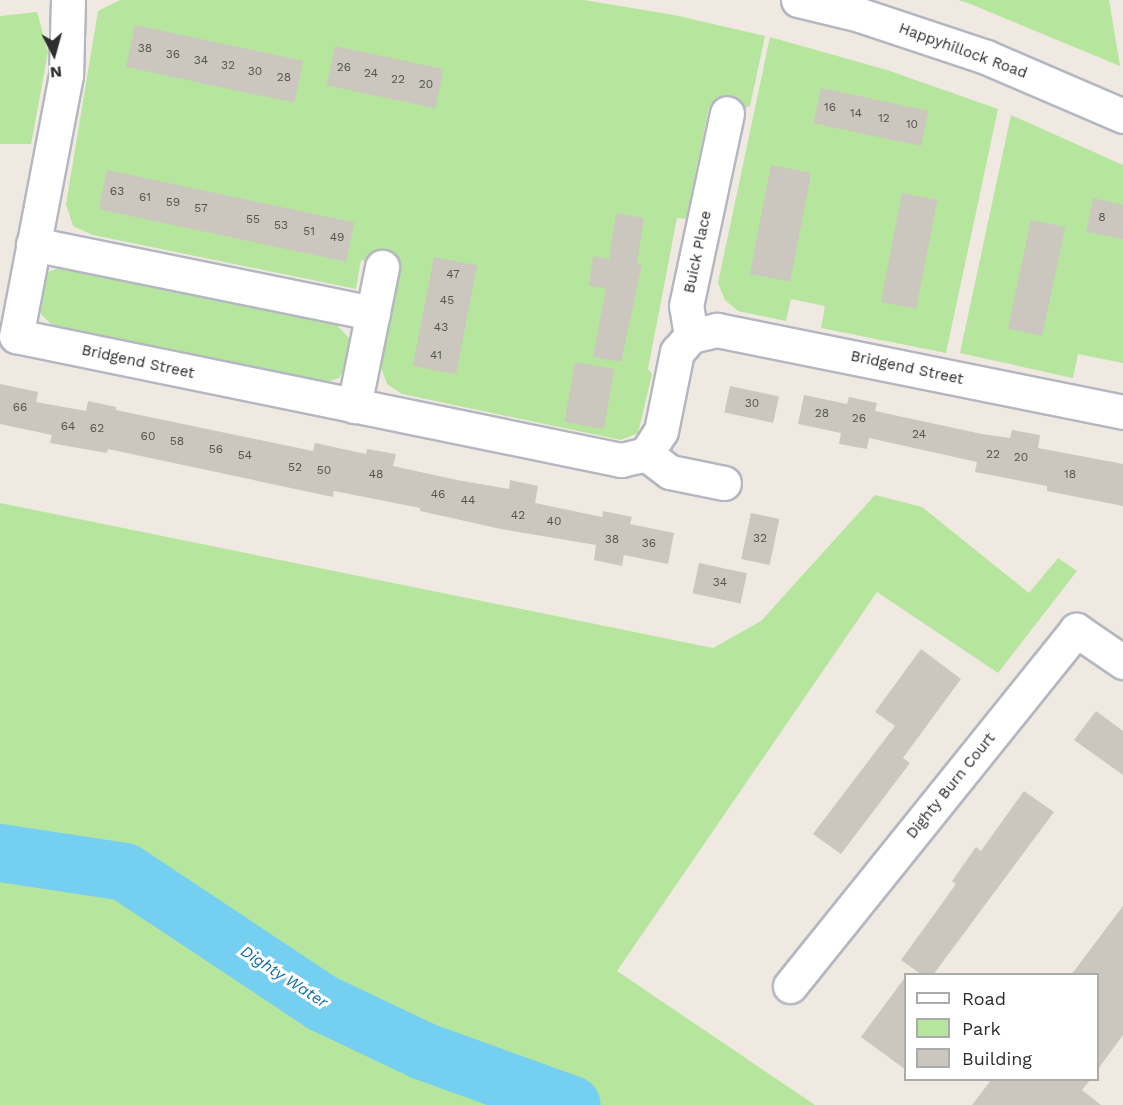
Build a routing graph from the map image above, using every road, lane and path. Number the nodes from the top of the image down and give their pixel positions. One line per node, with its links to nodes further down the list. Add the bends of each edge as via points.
1 (68, 0): 5 (street, Bridgend Street, via 66,75)
2 (798, 0): 4 (street, Happyhillock Road, via 860,15 986,57)
3 (727, 113): 8 (street, Buick Place, via 686,306)
4 (1123, 116)
5 (33, 244): 7 (street); 9 (street, Bridgend Street, via 16,336)
6 (382, 267): 7 (street)
7 (373, 313): 9 (street)
8 (691, 336): 10 (street, Bridgend Street, via 717,330); 11 (street, via 677,352 661,431)
9 (354, 406): 11 (street, Bridgend Street, via 621,460)
10 (1123, 412)
11 (646, 454): 12 (street, via 670,472)
12 (724, 483)
13 (1123, 662): 14 (street, Dighty Burn Court, via 1076,630)
14 (790, 986)

